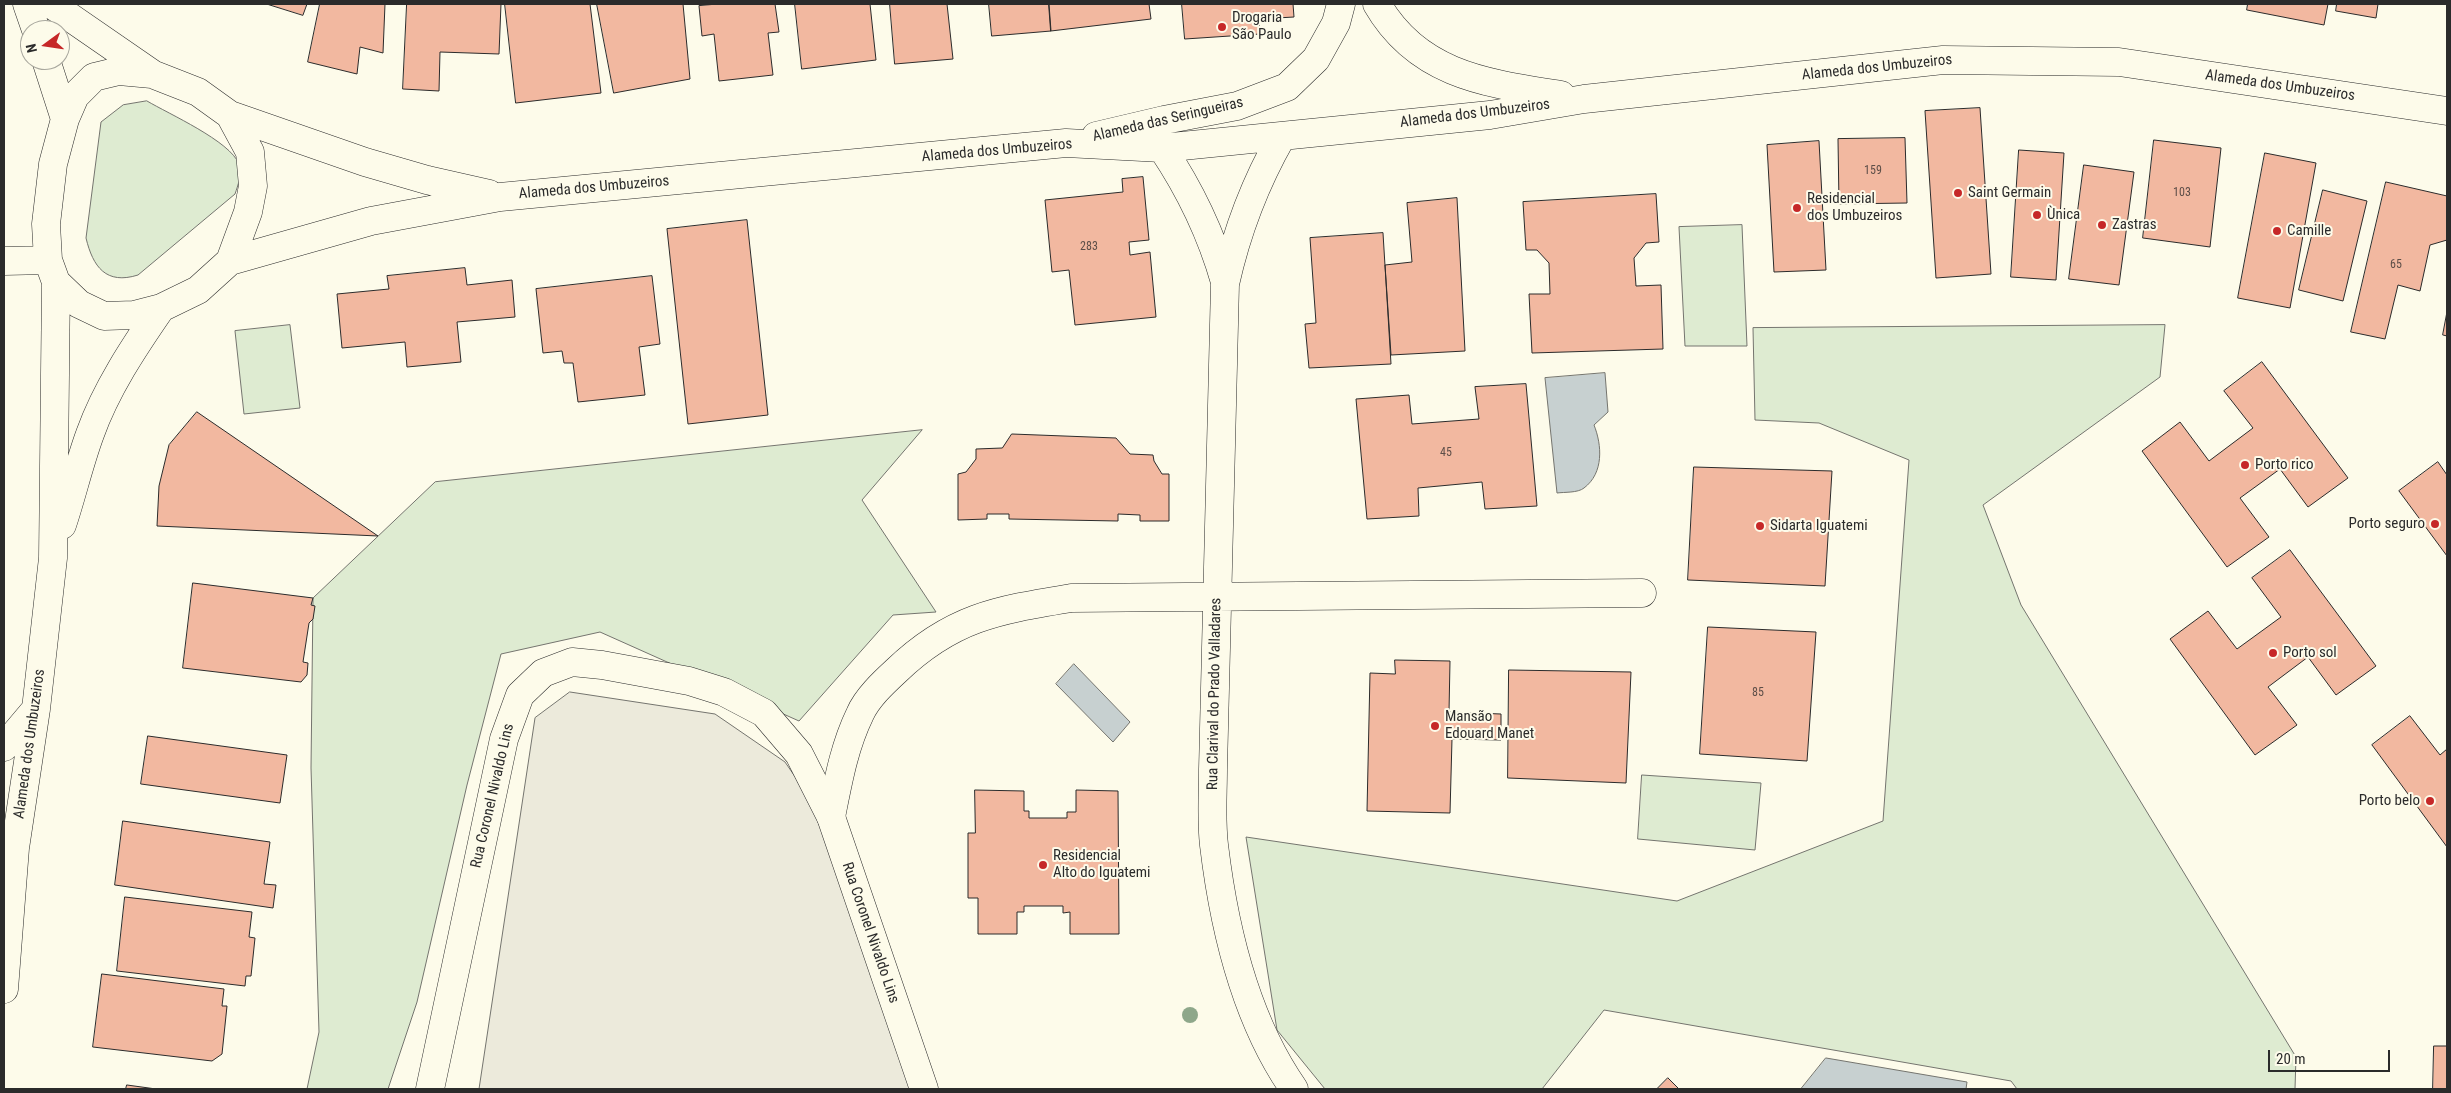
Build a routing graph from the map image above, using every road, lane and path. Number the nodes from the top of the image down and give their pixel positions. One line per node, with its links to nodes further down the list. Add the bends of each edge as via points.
1 (27, 4): 5 (street)
2 (51, 4): 7 (street)
3 (1341, 4): 13 (street, Alameda das Seringueiras, via 1336,23 1316,59 1287,87 1237,106)
4 (1376, 4): 8 (street, via 1389,25 1415,50 1452,71 1506,86)
5 (33, 20)
6 (49, 70): 11 (street)
7 (152, 74): 10 (street, via 198,92); 11 (street, Alameda dos Umbuzeiros, via 120,71 94,77 75,96)
8 (1584, 99): 9 (street, Alameda dos Umbuzeiros, via 1943,60 2119,62); 12 (street, Alameda dos Umbuzeiros, via 1490,115)
9 (2447, 111)
10 (230, 115): 15 (street, Alameda dos Umbuzeiros, via 365,162); 17 (street, via 250,152 253,186 248,212)
11 (65, 119): 18 (street, Alameda dos Umbuzeiros, via 52,164 46,224)
12 (1282, 136): 14 (street, Alameda dos Umbuzeiros); 19 (street, Rua Clarival do Prado Valladares, via 1247,207)
13 (1066, 143): 14 (street, Alameda dos Umbuzeiros); 15 (street, Alameda dos Umbuzeiros)
14 (1162, 148): 19 (street, Rua Clarival do Prado Valladares, via 1201,213)
15 (500, 197): 17 (street, Alameda dos Umbuzeiros, via 371,222)
16 (4, 261): 18 (street)
17 (230, 261): 20 (street, via 198,290)
18 (52, 271): 20 (street, via 79,304 104,316 134,315); 21 (street, Alameda dos Umbuzeiros)
19 (1225, 284): 23 (street, Rua Clarival do Prado Valladares)
20 (161, 308): 21 (street, Alameda dos Umbuzeiros, via 113,383 90,433)
21 (53, 558): 24 (street, Alameda dos Umbuzeiros)
22 (1642, 593): 23 (street)
23 (1216, 596): 27 (street, via 1071,598 1006,608 955,626 916,652 880,685 860,713 842,761); 34 (street, Rua Clarival do Prado Valladares, via 1213,769 1217,863 1228,930 1253,1013)
24 (36, 709): 25 (street); 28 (street, Alameda dos Umbuzeiros)
25 (4, 747)
26 (4, 816): 28 (street, via 15,834)
27 (831, 817): 32 (street, Rua Coronel Nivaldo Lins, via 799,754 764,713 724,692 689,681 602,665 572,662 543,672 520,695 504,739); 33 (street, Rua Coronel Nivaldo Lins)
28 (15, 848): 29 (street); 30 (street, Alameda dos Umbuzeiros)
29 (4, 874)
30 (6, 945): 31 (street, Alameda dos Umbuzeiros)
31 (4, 990)
32 (430, 1089)
33 (924, 1089)
34 (1294, 1089)

